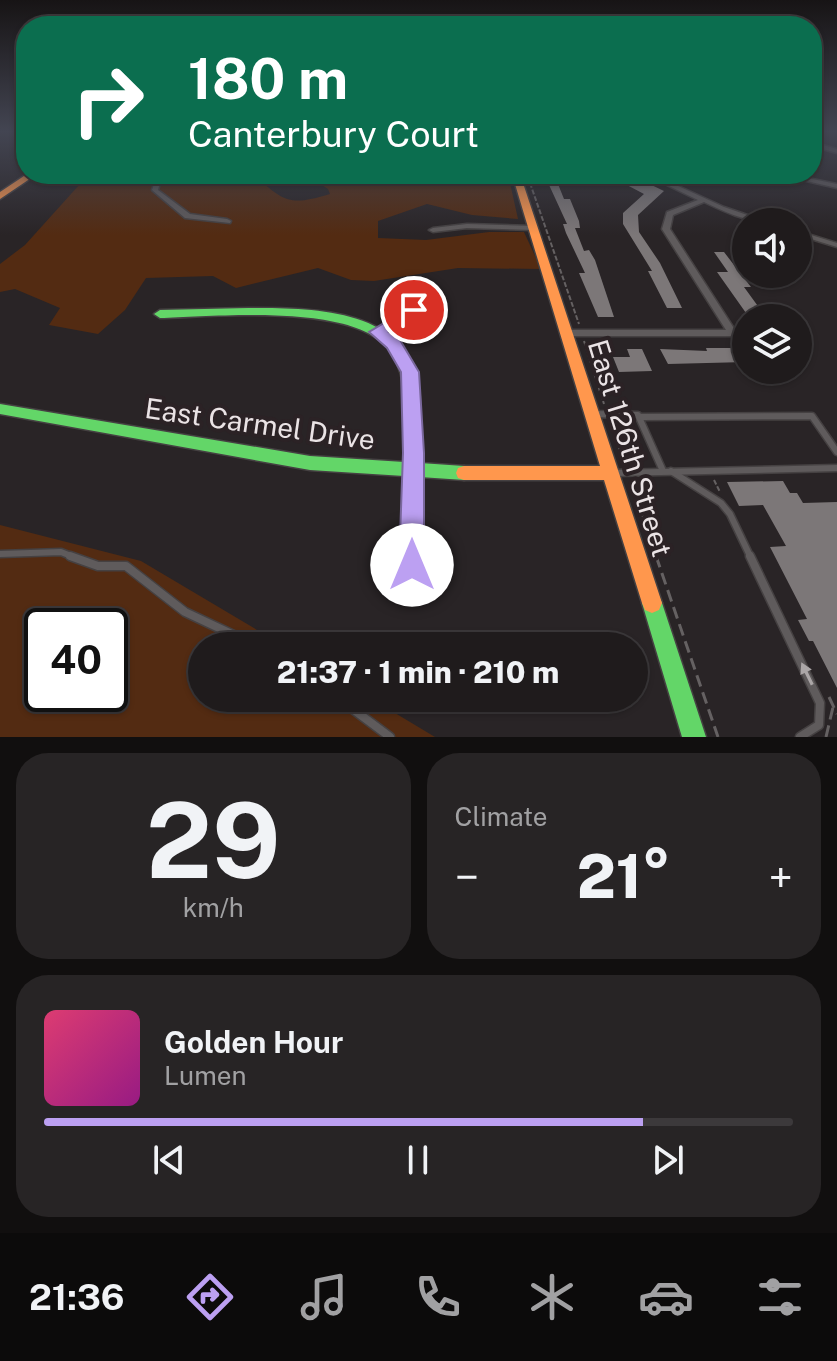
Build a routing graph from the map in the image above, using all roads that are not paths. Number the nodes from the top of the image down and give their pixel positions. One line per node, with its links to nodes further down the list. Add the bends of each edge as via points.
1 (18, 184): 5 (street)
2 (156, 184): 8 (street, via 155,190 188,216)
3 (519, 184): 9 (street, East 126th Street)
4 (669, 184): 6 (street)
5 (0, 196)
6 (703, 200): 7 (street); 17 (street, via 670,214 666,229)
7 (732, 210)
8 (227, 221)
9 (533, 228): 10 (street); 16 (street, East 126th Street)
10 (433, 230)
11 (812, 237): 12 (street)
12 (837, 245)
13 (414, 310): 15 (street)
14 (160, 314): 15 (street, via 317,313 347,318)
15 (377, 332): 24 (street, via 394,344 410,372)
16 (574, 333): 17 (street); 19 (street, East 126th Street)
17 (732, 333)
18 (0, 409): 24 (street, East Carmel Drive, via 310,463)
19 (592, 414): 20 (lane); 25 (street, East 126th Street)
20 (641, 417): 21 (lane, via 812,416); 23 (lane)
21 (837, 452)
22 (837, 468): 23 (lane)
23 (667, 471): 25 (lane); 32 (lane, one-way to 23, via 819,725 820,703 730,514 721,503)
24 (413, 472): 25 (street, East Carmel Drive); 27 (street)
25 (610, 473): 31 (street, East 126th Street)
26 (0, 554): 28 (lane, via 61,552 98,566 126,566 185,612)
27 (412, 565)
28 (227, 632)
29 (357, 712): 30 (lane)
30 (390, 737)
31 (694, 737)
32 (800, 737)

